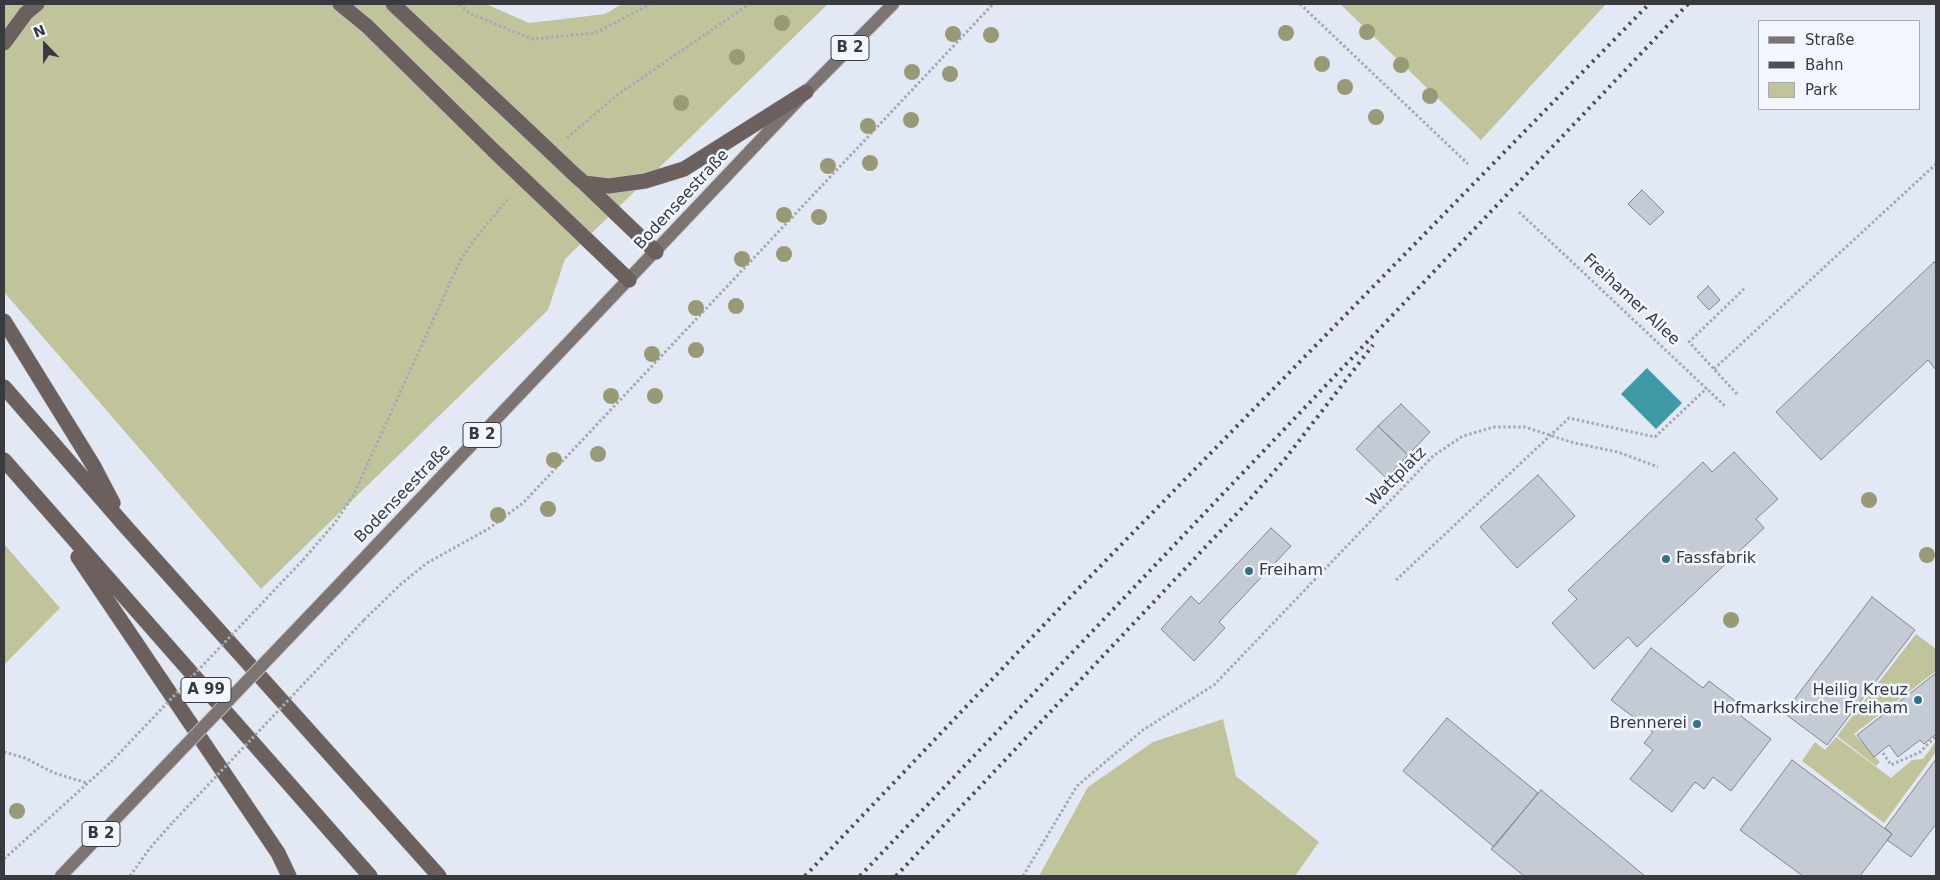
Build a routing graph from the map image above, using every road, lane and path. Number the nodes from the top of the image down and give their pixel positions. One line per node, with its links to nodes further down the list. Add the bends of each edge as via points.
1 (37, 4): 10 (highway, via 26,13)
2 (340, 4): 19 (highway, bridge)
3 (392, 4): 15 (highway, bridge)
4 (460, 4): 5 (path, via 469,13 532,39 595,33)
5 (651, 4)
6 (749, 4): 12 (path, via 616,96)
7 (893, 4): 11 (main road, Bodenseestraße / B 2)
8 (993, 4): 39 (path, bridge, via 523,503 488,529 427,563 401,584 173,822)
9 (1300, 4): 13 (path)
10 (4, 43)
11 (806, 92): 15 (highway, via 684,169 645,181 609,186); 18 (main road, Bodenseestraße / B 2)
12 (567, 138)
13 (1468, 164)
14 (1936, 164): 22 (path)
15 (580, 179): 18 (highway)
16 (508, 199): 36 (path, bridge, via 460,262 353,496 334,524)
17 (1519, 212): 24 (path, Freihamer Allee)
18 (656, 252): 19 (main road, Bodenseestraße / B 2)
19 (629, 280): 38 (main road, Bodenseestraße / B 2, bridge)
20 (1746, 287): 22 (path, via 1689,342)
21 (4, 321): 31 (highway, via 93,465)
22 (1714, 369): 25 (path)
23 (4, 387): 31 (highway, A 99)
24 (1707, 388): 26 (path, Freihamer Allee); 27 (path, via 1655,437 1569,418)
25 (1737, 394)
26 (1725, 406)
27 (1551, 436): 29 (path, Wattplatz, via 1618,452); 32 (path); 43 (path, Wattplatz, via 1525,427 1494,427 1463,436 1433,456 1214,685 1143,730 1078,786)
28 (4, 460): 30 (highway, A 99)
29 (1658, 467)
30 (42, 504): 40 (highway, via 278,853); 41 (highway, A 99)
31 (126, 527): 42 (highway, A 99)
32 (1396, 580)
33 (1936, 736): 35 (path, via 1920,752 1891,765)
34 (4, 752): 36 (path)
35 (1884, 753)
36 (88, 783): 37 (path)
37 (4, 859)
38 (61, 876)
39 (130, 876)
40 (289, 876)
41 (370, 876)
42 (439, 876)
43 (1023, 876)

